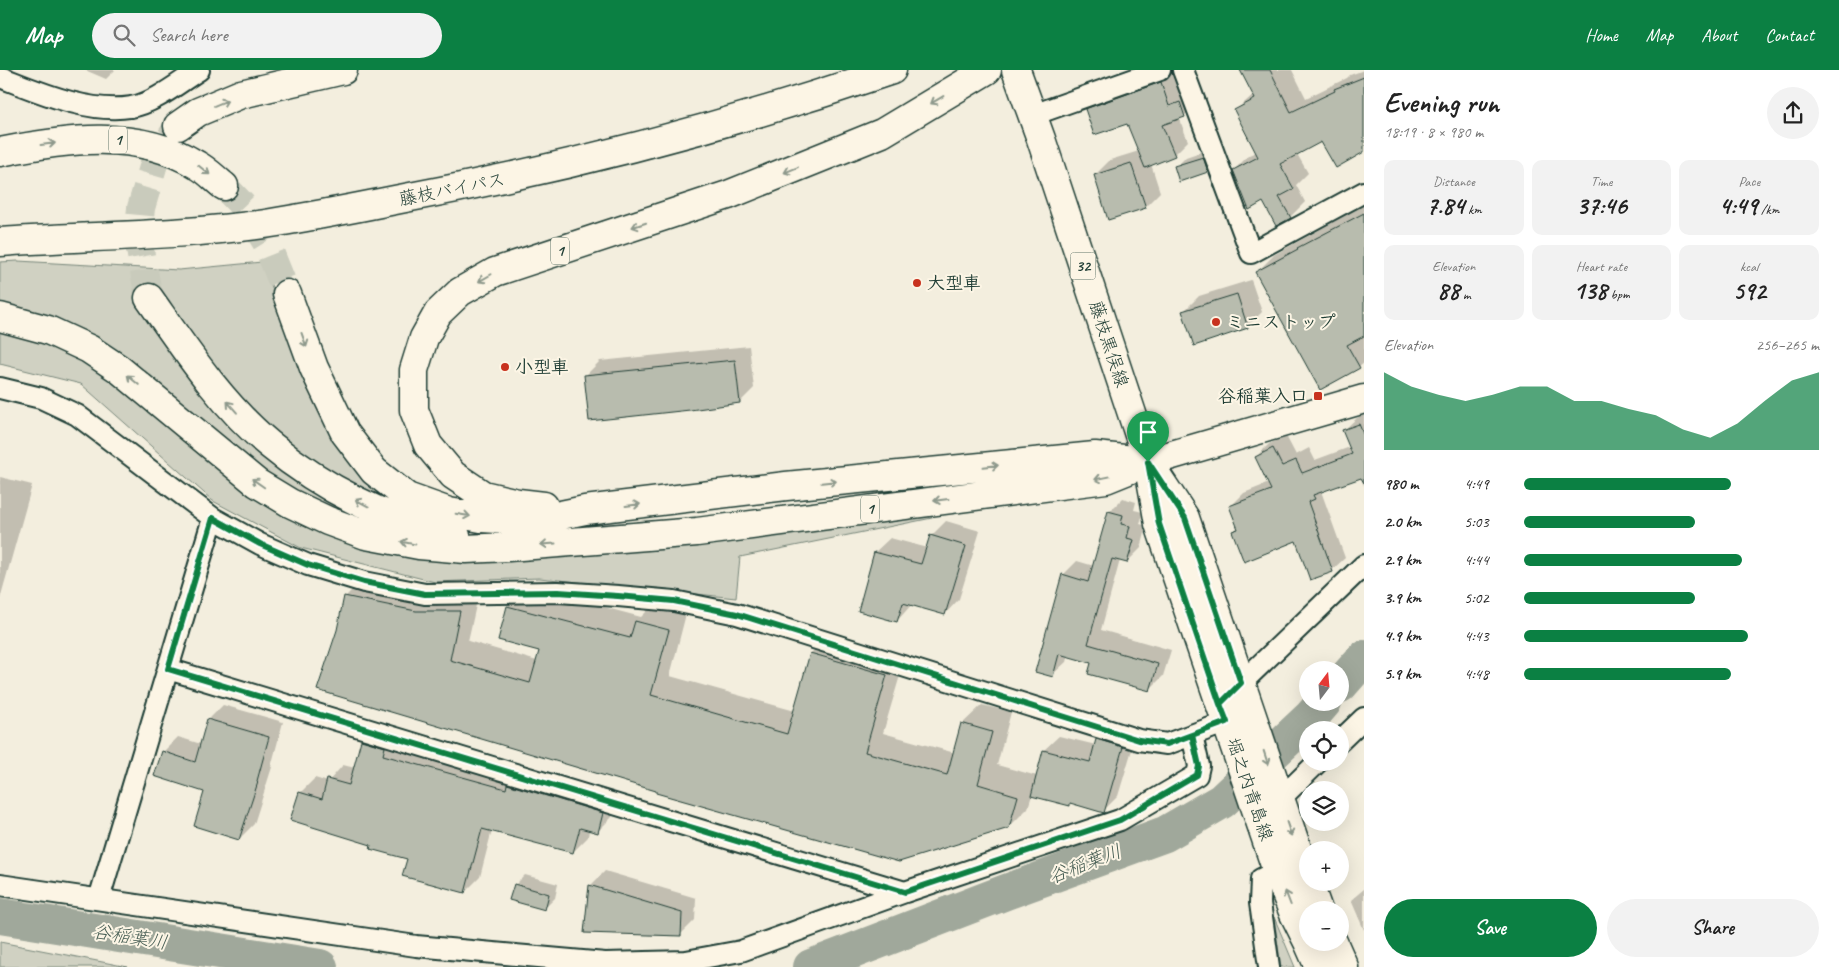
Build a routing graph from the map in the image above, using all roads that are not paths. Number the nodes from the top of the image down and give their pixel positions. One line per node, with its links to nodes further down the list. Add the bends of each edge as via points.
1 (199, 70): 8 (street, via 153,99 132,107 99,108 57,98)
2 (343, 70): 10 (main road, one-way to 2, via 198,112 241,94)
3 (892, 70): 14 (main road, 藤枝バイパス, via 702,130 469,186 264,224)
4 (1016, 70): 9 (main road, 藤枝黒俣線 / 32)
5 (1160, 70): 9 (street)
6 (1183, 70): 13 (street, via 1251,253)
7 (983, 72): 22 (main road, 1, one-way to 22, via 873,137 728,195 495,272 460,292 438,313 424,338 414,370 414,410 428,445 453,475 483,494 518,503)
8 (0, 77)
9 (1033, 115): 20 (main road, 藤枝黒俣線 / 32)
10 (178, 126)
11 (0, 152): 12 (main road, 1, one-way to 12, via 94,139 131,141 172,152 197,165)
12 (224, 186)
13 (1364, 192)
14 (0, 242)
15 (287, 294): 22 (main road, 1, one-way to 22, via 314,368 345,433 374,471 407,496 449,512 481,518 532,521)
16 (149, 298): 25 (main road, 1, one-way to 16, via 436,532 370,508 319,480 269,444 236,412 194,362)
17 (0, 317): 25 (main road, 1, one-way to 17, via 466,549 419,545 366,535 328,521 257,483 119,369 90,349 48,330)
18 (0, 388): 23 (street, via 41,398 77,415)
19 (1364, 399): 20 (main road)
20 (1148, 462): 21 (main road, 1, one-way to 20, via 1095,456); 24 (main road, 1, one-way to 24, via 1106,479 697,532); 28 (main road, 堀之内青島線, via 1185,518); 29 (main road, 堀之内青島線, via 1159,524)
21 (786, 486): 22 (main road, 1, one-way to 21); 24 (main road, via 770,504 739,517 610,532)
22 (585, 510)
23 (213, 518): 27 (street); 32 (street, via 308,565 364,582 425,594 558,592 683,603 737,614 1139,740 1167,744)
24 (588, 541): 25 (main road, 1, one-way to 25)
25 (508, 547)
26 (1364, 565): 28 (street)
27 (168, 669): 38 (street); 39 (street)
28 (1241, 683): 29 (street); 34 (main road, 堀之内青島線, one-way to 34, via 1258,733)
29 (1223, 713): 32 (street); 34 (main road, 堀之内青島線, via 1238,753)
30 (1364, 718): 31 (street)
31 (1349, 732)
32 (1192, 735): 38 (street, via 1199,766 1197,775 1120,820)
33 (1305, 771): 34 (street)
34 (1269, 795): 35 (main road, 堀之内青島線, one-way to 35); 36 (main road, 堀之内青島線)
35 (1299, 862)
36 (1277, 871): 40 (main road, 堀之内青島線, one-way to 36); 43 (street, via 1261,879 1260,903)
37 (0, 885): 39 (street)
38 (905, 892): 39 (street, via 741,951 686,961 605,963 416,946)
39 (99, 899)
40 (1299, 921)
41 (1312, 951): 44 (main road, 堀之内青島線)
42 (1337, 951): 45 (main road)
43 (1269, 967)
44 (1319, 967)
45 (1344, 967)

